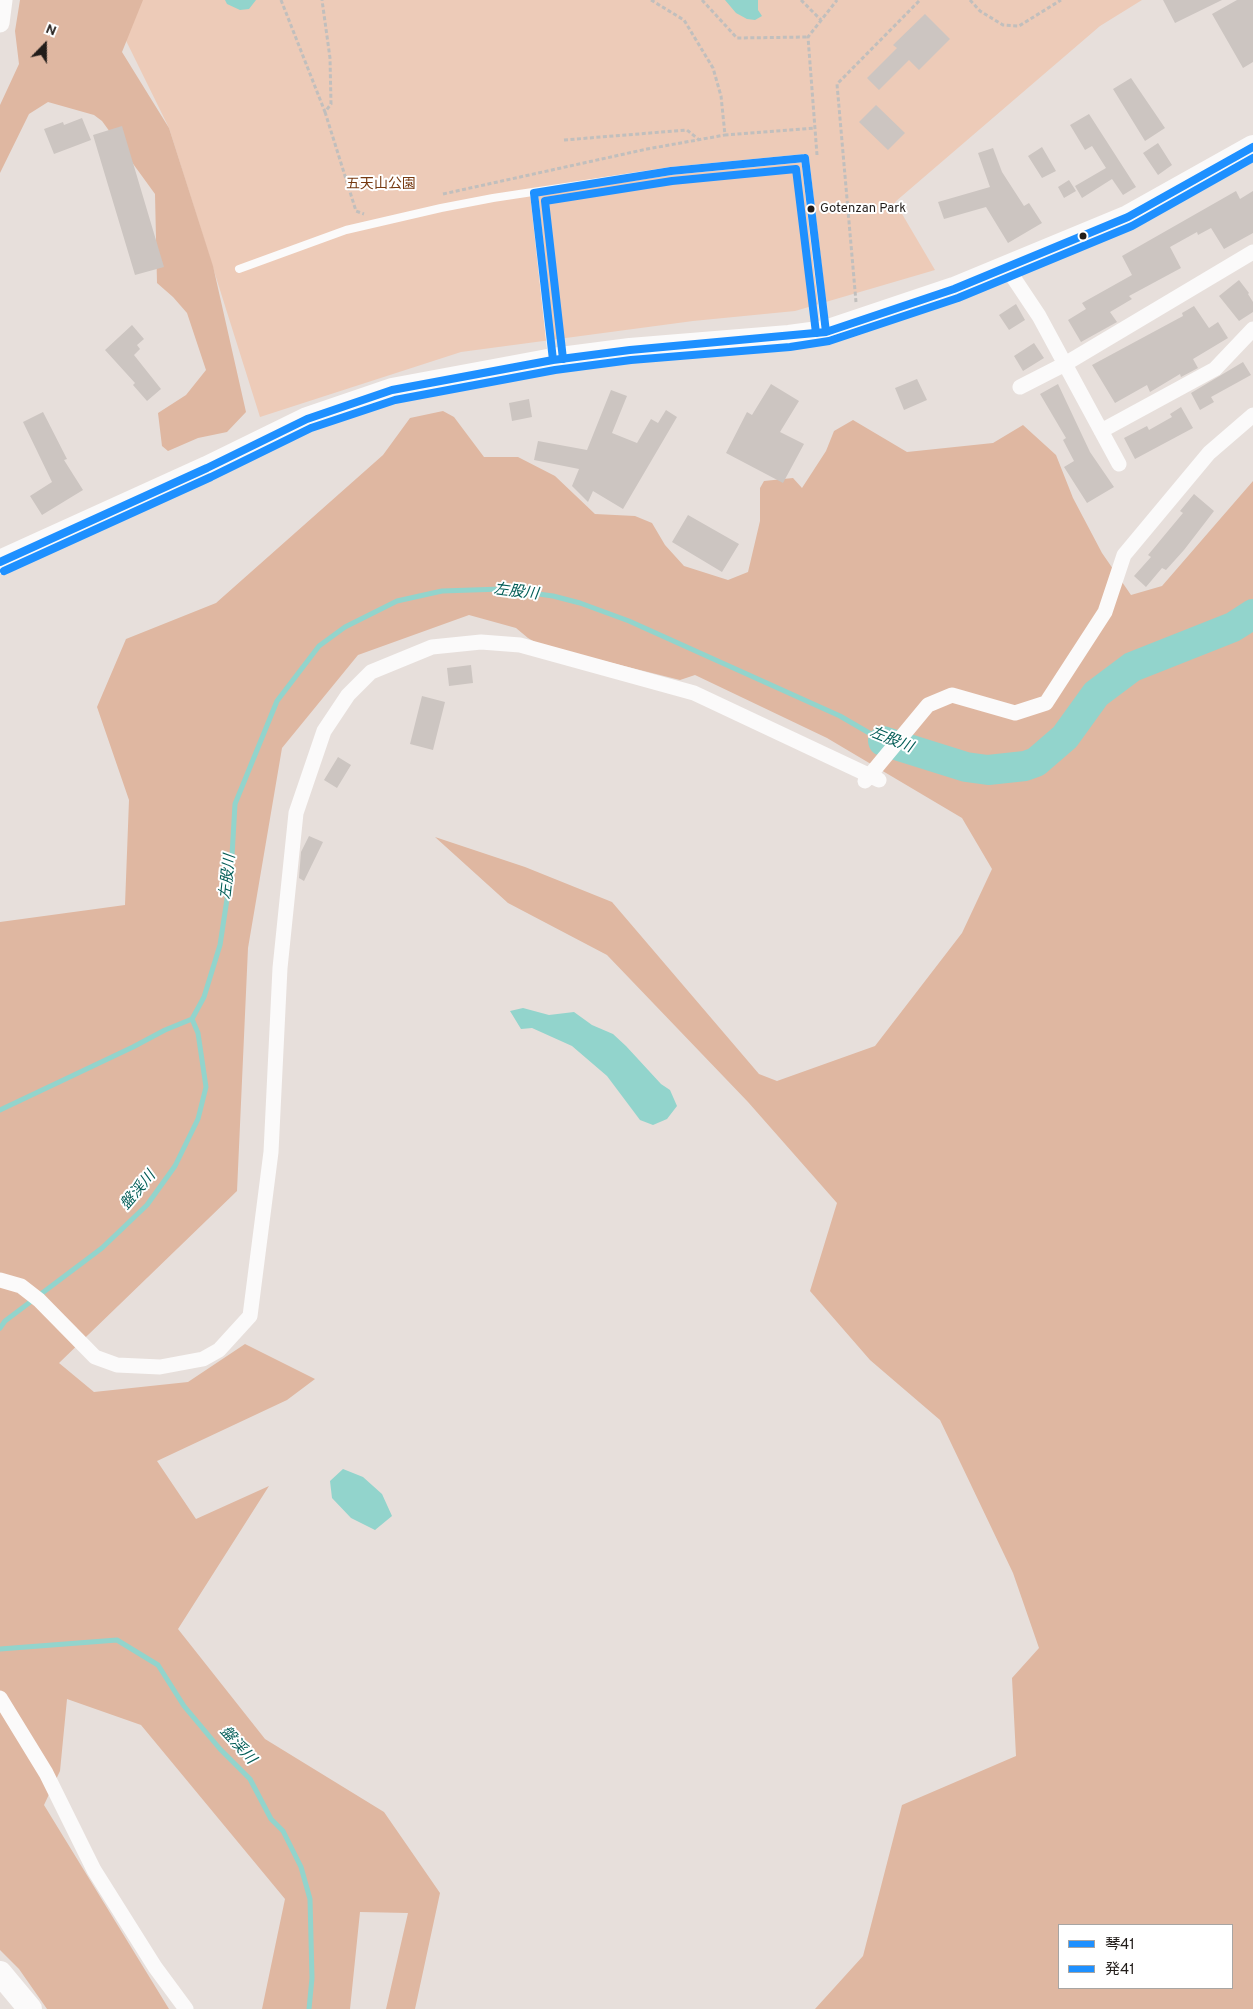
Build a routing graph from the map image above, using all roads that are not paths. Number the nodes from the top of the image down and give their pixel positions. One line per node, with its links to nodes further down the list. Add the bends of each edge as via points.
1 (3, 0): 2 (street)
2 (0, 23)
3 (1253, 147): 6 (main road, via 1128,217)
4 (534, 192): 7 (lane, via 441,208 346,230); 9 (lane, via 671,172 805,158); 10 (lane)
5 (1251, 259): 11 (street)
6 (1007, 268): 9 (main road); 11 (street, via 1039,316)
7 (239, 269)
8 (1253, 329): 14 (street, via 1215,369)
9 (826, 332): 10 (main road)
10 (553, 360): 16 (main road, via 392,390 307,419)
11 (1065, 364): 12 (street); 14 (street)
12 (1020, 387)
13 (1253, 415): 17 (street, via 1209,454 1124,555 1105,612 1046,703 1015,713 952,695 928,705 872,780 694,693 520,645 481,642 432,647 372,672 348,696 324,731 296,813 280,968 271,1152 250,1316 219,1350 203,1359 160,1367 117,1365 95,1358 39,1300 21,1286)
14 (1101, 431): 15 (street)
15 (1119, 464)
16 (0, 562)
17 (0, 1280)
18 (0, 1698): 21 (street, via 46,1773 94,1870 154,1967)
19 (0, 1973): 20 (main road)
20 (30, 2009)
21 (186, 2009)

